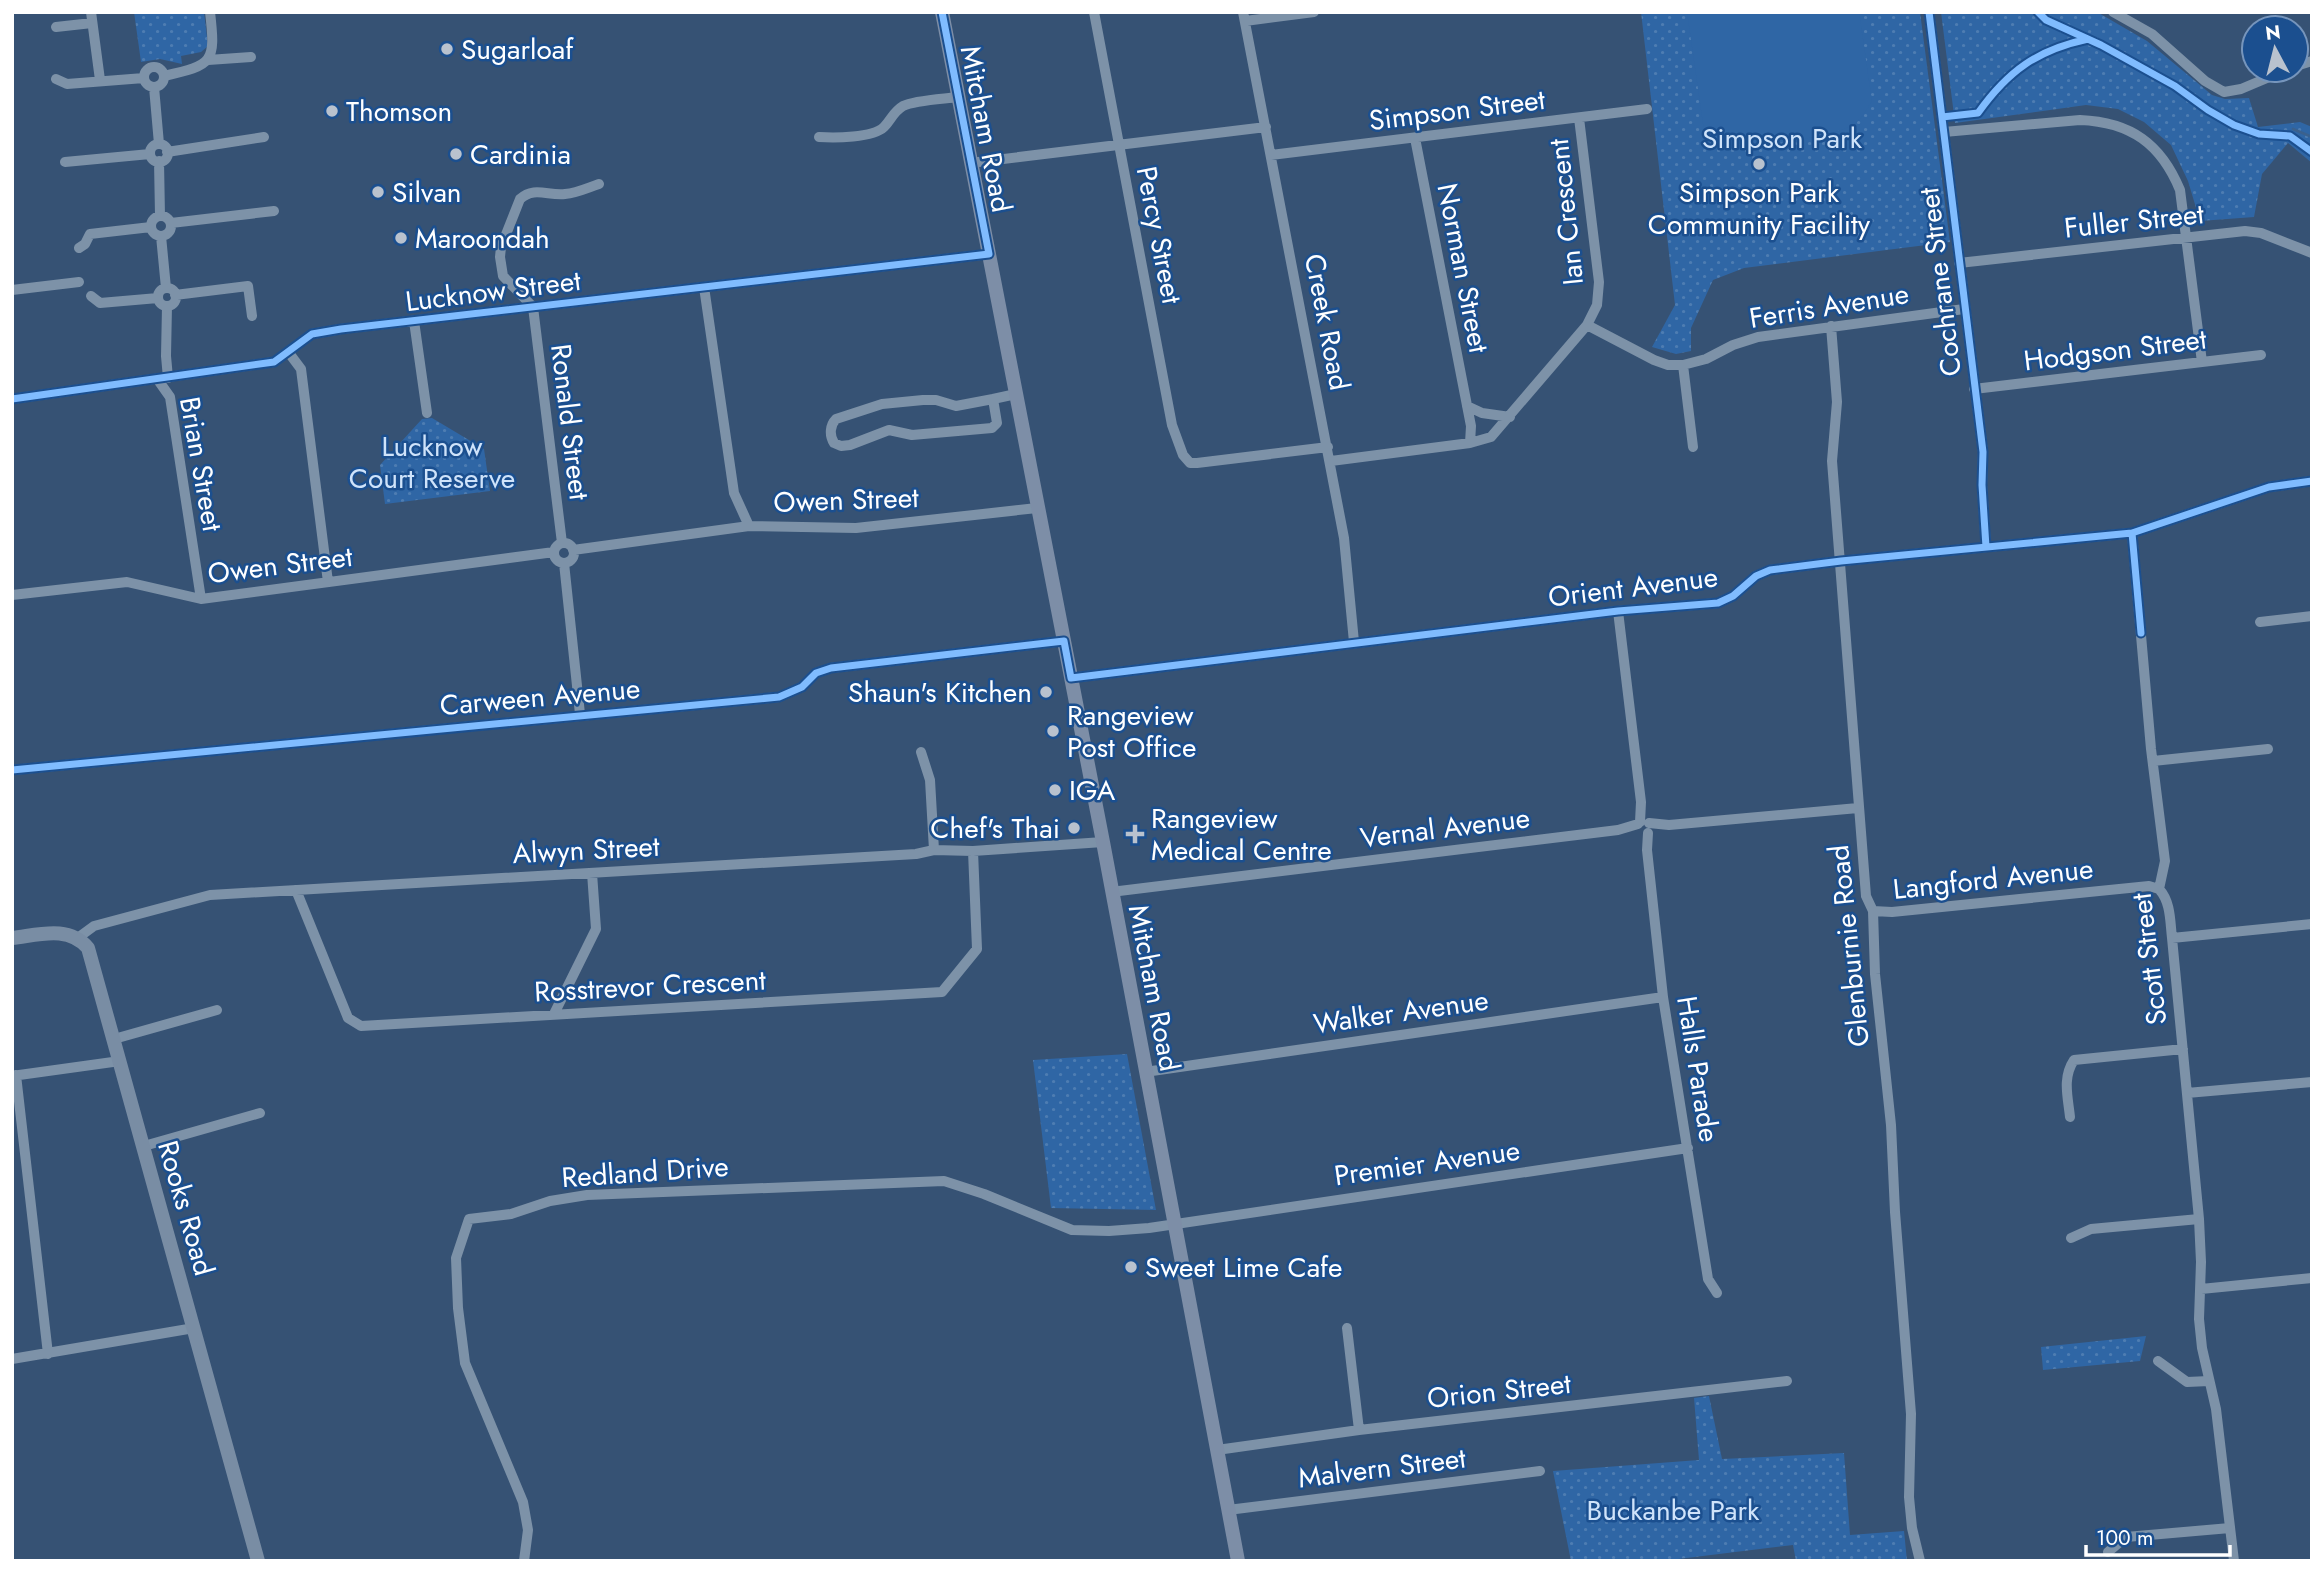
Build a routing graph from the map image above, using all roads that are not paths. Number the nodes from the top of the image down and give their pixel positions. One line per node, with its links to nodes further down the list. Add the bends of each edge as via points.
1 (210, 12): 11 (street, via 213,43)
2 (942, 12): 18 (main road, Mitcham Road)
3 (1094, 12): 27 (street, Percy Street)
4 (1314, 12): 8 (street)
5 (1929, 12): 22 (street, Cochrane Street)
6 (2113, 12): 16 (street, via 2152,34 2224,92)
7 (92, 17): 9 (street); 15 (street)
8 (1244, 17): 21 (street, Creek Road)
9 (56, 27)
10 (251, 57): 11 (street)
11 (208, 60): 12 (street, via 199,67)
12 (164, 76): 13 (street, via 153,67); 17 (street)
13 (144, 78): 15 (street); 17 (street)
14 (56, 79): 15 (street, via 67,84)
15 (100, 80)
16 (2253, 84)
17 (154, 87): 26 (street)
18 (958, 97): 24 (street, via 905,105 873,132); 33 (main road, Mitcham Road)
19 (1647, 109): 20 (street, Simpson Street)
20 (1579, 118): 25 (street, Simpson Street); 57 (street, Ian Crescent, via 1599,282 1598,305)
21 (1266, 127): 27 (street); 30 (street, Creek Road)
22 (1944, 132): 40 (street, via 2080,120 2123,127 2144,139 2173,172); 44 (street, Cochrane Street)
23 (264, 136): 28 (street)
24 (819, 137)
25 (1415, 138): 30 (street, Simpson Street); 68 (street, Norman Street)
26 (159, 144): 28 (street); 29 (street)
27 (1119, 144): 33 (street); 72 (street, Percy Street, via 1172,425 1183,455 1190,463)
28 (167, 152): 31 (street)
29 (150, 154): 31 (street); 32 (street)
30 (1271, 155): 72 (street, Creek Road)
31 (159, 161): 36 (street)
32 (65, 162)
33 (970, 163): 43 (main road, Mitcham Road)
34 (599, 184): 53 (street, via 567,194 534,191 520,199 500,257 503,276)
35 (274, 211): 37 (street)
36 (160, 216): 37 (street); 38 (street)
37 (171, 223): 39 (street, via 170,231)
38 (151, 228): 39 (street); 41 (street, via 90,234)
39 (161, 236): 46 (street)
40 (2188, 238): 42 (street, Fuller Street, via 2245,231); 44 (street, Fuller Street); 61 (street)
41 (79, 248)
42 (2312, 253)
43 (989, 254): 47 (street, Lucknow Street); 65 (main road, Mitcham Road)
44 (1959, 263): 54 (street, Cochrane Street)
45 (79, 282): 48 (street)
46 (166, 288): 49 (street); 51 (street)
47 (704, 288): 53 (street, Lucknow Street); 77 (street, via 734,493)
48 (12, 290)
49 (175, 295): 52 (street); 55 (street, via 248,286)
50 (91, 296): 51 (street, via 100,303)
51 (158, 298): 52 (street)
52 (167, 306): 63 (street)
53 (533, 307): 56 (street, Lucknow Street); 79 (street, Ronald Street)
54 (1964, 309): 58 (street, Ferris Avenue); 64 (street, Cochrane Street)
55 (252, 316)
56 (414, 321): 59 (street, Lucknow Street, via 312,334); 69 (street)
57 (1587, 325): 62 (street, via 1654,360); 70 (street, Ian Crescent)
58 (1830, 326): 62 (street, Ferris Avenue, via 1758,337); 83 (street, Glenburnie Road, via 1837,402 1832,461)
59 (289, 353): 63 (street, Lucknow Street, via 274,362); 85 (street, via 301,369)
60 (2261, 355): 61 (street, Hodgson Street)
61 (2202, 362): 64 (street, Hodgson Street)
62 (1683, 365): 73 (street)
63 (163, 379): 66 (street, Lucknow Street); 87 (street, Brian Street, via 170,397)
64 (1975, 389): 80 (street, Cochrane Street, via 1983,452)
65 (1016, 394): 67 (street); 76 (main road, Mitcham Road)
66 (12, 399)
67 (993, 399): 67 (street, via 997,423 992,428 912,435 889,430 841,446 831,435 836,419 882,404 936,400 956,406)
68 (1467, 406): 70 (street); 71 (street, Norman Street)
69 (426, 413)
70 (1510, 417): 71 (street, Ian Crescent, via 1491,437)
71 (1470, 443): 74 (street, Ian Crescent)
72 (1328, 447): 74 (street, Creek Road)
73 (1693, 447)
74 (1331, 461): 92 (street, Creek Road, via 1345,538)
75 (2312, 481): 78 (street, Orient Avenue, via 2269,487)
76 (1037, 508): 77 (street, Owen Street, via 856,528); 91 (main road, Mitcham Road)
77 (749, 526): 81 (street, Owen Street)
78 (2132, 533): 80 (street, Orient Avenue); 97 (street, Scott Street)
79 (562, 543): 81 (street); 82 (street)
80 (1986, 547): 83 (street, Orient Avenue)
81 (573, 550): 84 (street, via 571,560)
82 (554, 552): 84 (street, via 555,559); 85 (street, Owen Street)
83 (1841, 561): 88 (street, Orient Avenue, via 1769,570 1718,603); 99 (street, Glenburnie Road)
84 (564, 563): 94 (street)
85 (328, 582): 87 (street, Owen Street)
86 (12, 595): 87 (street, Owen Street, via 127,582)
87 (201, 599)
88 (1618, 611): 92 (street, Orient Avenue); 100 (street, Halls Parade)
89 (2312, 616): 90 (street)
90 (2260, 622)
91 (1064, 641): 93 (main road, Mitcham Road); 94 (street, Carween Avenue, via 831,668 779,697)
92 (1354, 642): 93 (street, Orient Avenue)
93 (1071, 678): 101 (main road, Mitcham Road)
94 (580, 714): 98 (street, Carween Avenue)
95 (2268, 749): 97 (street)
96 (921, 752): 102 (street, via 930,780)
97 (2153, 761): 105 (street, Scott Street, via 2165,860)
98 (12, 770)
99 (1858, 808): 100 (street, Vernal Avenue); 108 (street, Glenburnie Road, via 1866,895)
100 (1644, 827): 107 (street, Vernal Avenue); 113 (street, Halls Parade)
101 (1103, 842): 103 (street, Alwyn Street); 107 (main road, Mitcham Road)
102 (934, 850): 103 (street, Alwyn Street); 104 (street, Alwyn Street)
103 (972, 851): 115 (street, Rosstrevor Crescent, via 977,949 942,992)
104 (592, 873): 106 (street, Alwyn Street); 115 (street, via 596,929)
105 (2159, 889): 108 (street, Langford Avenue, via 2149,886); 112 (street, Scott Street, via 2168,906)
106 (296, 890): 110 (street, Alwyn Street, via 210,895 94,926); 115 (street, Rosstrevor Crescent, via 348,1018 361,1026)
107 (1111, 892): 119 (main road, Mitcham Road)
108 (1872, 911): 149 (street, Glenburnie Road, via 1912,1414 1909,1497)
109 (2312, 924): 112 (street)
110 (79, 937): 111 (street, via 62,932); 116 (street, Rooks Road, via 88,948)
111 (12, 938)
112 (2172, 938): 117 (street, Scott Street)
113 (1663, 997): 119 (street, Walker Avenue); 126 (street, Halls Parade)
114 (217, 1010): 116 (street)
115 (554, 1014)
116 (114, 1039): 118 (street, Rooks Road)
117 (2183, 1049): 122 (street, Scott Street); 124 (street, via 2074,1060 2066,1078)
118 (120, 1061): 120 (street); 125 (street, Rooks Road)
119 (1145, 1072): 128 (main road, Mitcham Road)
120 (14, 1075): 135 (street)
121 (2312, 1082): 122 (street)
122 (2187, 1093): 127 (street, Scott Street)
123 (260, 1113): 125 (street)
124 (2070, 1117)
125 (144, 1146): 133 (street, Rooks Road)
126 (1688, 1149): 128 (street, Premier Avenue); 132 (street, Halls Parade, via 1708,1279)
127 (2199, 1219): 129 (street, via 2091,1229); 131 (street, Scott Street)
128 (1174, 1224): 141 (main road, Mitcham Road); 147 (street, Redland Drive, via 1072,1230 944,1181 587,1195 469,1219 456,1258 465,1363 523,1502 528,1530)
129 (2071, 1238)
130 (2312, 1278): 131 (street)
131 (2201, 1289): 139 (street, Scott Street, via 2200,1328)
132 (1717, 1293)
133 (194, 1328): 135 (street); 146 (street, Rooks Road)
134 (1347, 1328): 140 (street)
135 (48, 1354): 136 (street)
136 (12, 1359)
137 (2158, 1361): 139 (street, via 2187,1382)
138 (1787, 1381): 140 (street, Orion Street)
139 (2209, 1381): 144 (street, Scott Street, via 2218,1418)
140 (1359, 1430): 141 (street, Orion Street)
141 (1217, 1450): 143 (main road, Mitcham Road)
142 (1540, 1471): 143 (street, Malvern Street)
143 (1228, 1510): 148 (main road, Mitcham Road)
144 (2230, 1528): 145 (street, via 2126,1537); 150 (street, Scott Street)
145 (2108, 1552)
146 (258, 1561)
147 (524, 1561)
148 (1238, 1561)
149 (1920, 1561)
150 (2234, 1561)

